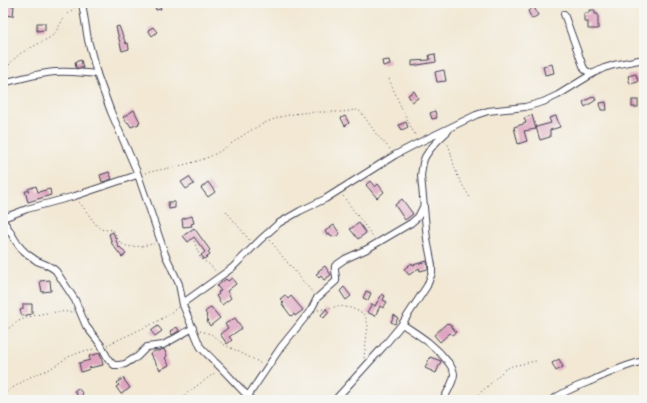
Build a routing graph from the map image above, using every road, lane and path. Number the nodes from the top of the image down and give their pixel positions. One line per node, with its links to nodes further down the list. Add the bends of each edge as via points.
1 (79, 4): 4 (street); 6 (path, via 64,18 51,37 13,60)
2 (564, 14): 5 (street, via 583,66)
3 (644, 59): 5 (street, via 614,65)
4 (97, 74): 8 (street, via 56,72); 13 (street)
5 (592, 74): 9 (street, via 543,102 525,107 488,111)
6 (3, 79)
7 (389, 79): 11 (path)
8 (3, 83)
9 (452, 127): 10 (street); 11 (street)
10 (443, 135): 16 (path, via 457,173); 17 (street, via 425,158 422,166)
11 (418, 143): 12 (street)
12 (395, 155): 13 (path, via 358,110 293,113 256,127 225,148 201,160); 14 (street)
13 (138, 175): 15 (street); 27 (street, via 161,242 179,284)
14 (339, 190): 20 (street, via 290,216); 22 (path)
15 (75, 196): 19 (street, via 27,209); 23 (path, via 99,227 113,230 123,245)
16 (471, 199)
17 (424, 203): 22 (street, via 415,220); 30 (street, via 432,273 427,286)
18 (226, 211): 24 (path)
19 (3, 219): 29 (street, via 18,246 56,271 75,300)
20 (267, 234): 24 (street); 26 (path)
21 (194, 241): 25 (path, via 200,257)
22 (378, 243): 26 (street, via 335,266 336,281)
23 (156, 245)
24 (254, 246): 25 (street, via 238,264)
25 (220, 277): 27 (street)
26 (317, 298): 28 (street)
27 (183, 304): 31 (street); 33 (path, via 152,324)
28 (311, 310): 36 (street); 38 (path, via 340,306 365,315 368,324)
29 (80, 313): 32 (path, via 38,315 21,320); 33 (street)
30 (402, 324): 38 (street); 45 (street, via 430,343 451,367 454,374)
31 (194, 328): 33 (street, via 163,345 147,347 138,357 119,366 109,360); 36 (path, via 211,334 223,344); 37 (street, via 201,348)
32 (3, 333)
33 (102, 348): 39 (path, via 68,357)
34 (536, 360): 46 (path, via 504,370)
35 (644, 361): 47 (street, via 611,372)
36 (266, 368): 40 (street)
37 (222, 369): 40 (street); 43 (path)
38 (362, 370): 44 (street)
39 (3, 394)
40 (250, 398)
41 (119, 400): 42 (path)
42 (151, 400)
43 (178, 400)
44 (335, 400)
45 (443, 400)
46 (472, 400)
47 (552, 400)

